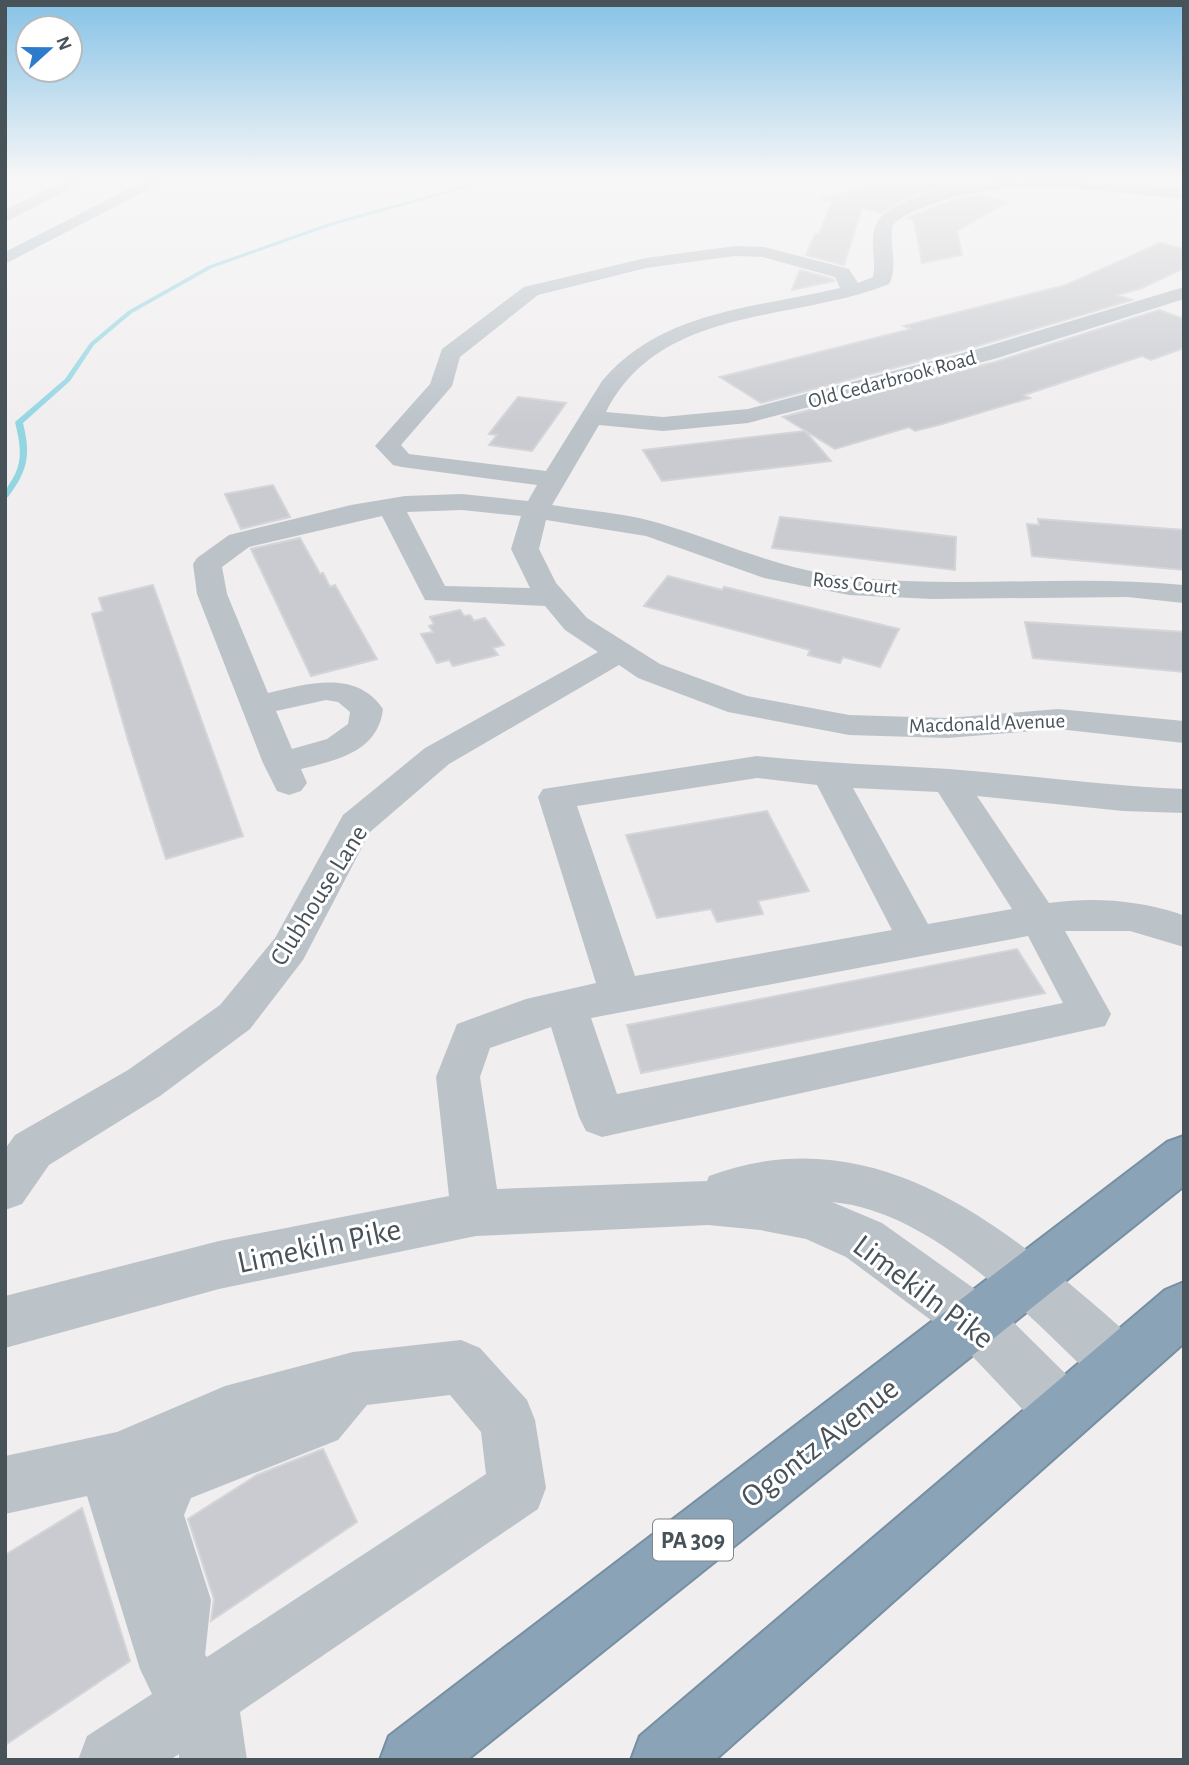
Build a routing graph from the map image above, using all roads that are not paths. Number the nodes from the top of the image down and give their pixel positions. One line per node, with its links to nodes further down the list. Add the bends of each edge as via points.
1 (666, 260): 7 (street, via 531,291 450,354 441,386 387,446 402,460)
2 (795, 260): 4 (street, via 842,273 848,279 846,284)
3 (885, 260): 4 (street, Macdonald Avenue, via 882,280)
4 (856, 290): 6 (street, Macdonald Avenue, via 736,314 664,342 633,362 611,385)
5 (1184, 293): 6 (street, Old Cedarbrook Road, via 1008,347 748,416 663,424)
6 (594, 418): 7 (street, Macdonald Avenue)
7 (554, 480): 9 (street, Macdonald Avenue)
8 (391, 507): 9 (street, Ross Court, via 462,502); 11 (street, via 435,594); 13 (street, Ross Court, via 239,541 207,564 212,594)
9 (536, 510): 10 (street, Ross Court, via 651,529 774,572 849,586 1127,588); 11 (street, Macdonald Avenue, via 525,549)
10 (1184, 594)
11 (553, 598): 12 (street, Macdonald Avenue, via 576,624)
12 (620, 652): 14 (street, Macdonald Avenue, via 649,671 740,705 849,725 947,728 1058,719); 24 (street, Clubhouse Lane, via 437,756 356,824 289,949 235,1017 144,1083 32,1150)
13 (257, 705): 13 (street, via 326,690 349,695 367,709 365,725 355,736 284,773)
14 (1184, 732)
15 (829, 775): 16 (street); 20 (street); 21 (street, via 757,767 556,797)
16 (949, 780): 17 (street); 18 (street)
17 (1184, 801)
18 (1039, 919): 19 (street, via 1088,912 1114,914 1144,918); 20 (street); 22 (street, via 1090,1014 602,1117)
19 (1184, 932)
20 (918, 940): 21 (street)
21 (621, 995): 22 (street)
22 (566, 1007): 26 (street, via 504,1021 472,1037 458,1077)
23 (1184, 1157): 27 (highway, PA 309)
24 (5, 1188)
25 (638, 1207): 26 (street, Limekiln Pike); 27 (street, Limekiln Pike, via 796,1180 840,1181 880,1191 938,1216); 29 (street, Limekiln Pike, via 708,1203 811,1217 864,1240)
26 (476, 1213): 30 (street, Limekiln Pike, via 219,1265)
27 (1028, 1280): 29 (highway, Ogontz Avenue / PA 309); 31 (street, Limekiln Pike)
28 (1184, 1308): 31 (highway)
29 (974, 1320): 33 (street, Limekiln Pike); 39 (highway, Ogontz Avenue / PA 309)
30 (5, 1322)
31 (1118, 1364): 33 (highway)
32 (353, 1379): 34 (street, via 225,1413); 36 (street, via 318,1420 171,1477 154,1516 180,1600); 36 (street, via 461,1367 508,1420 517,1488)
33 (1063, 1411): 40 (highway)
34 (117, 1461): 35 (street); 36 (street, via 115,1492)
35 (5, 1485)
36 (189, 1683): 37 (street); 38 (street)
37 (111, 1760)
38 (213, 1760)
39 (413, 1760)
40 (664, 1760)

